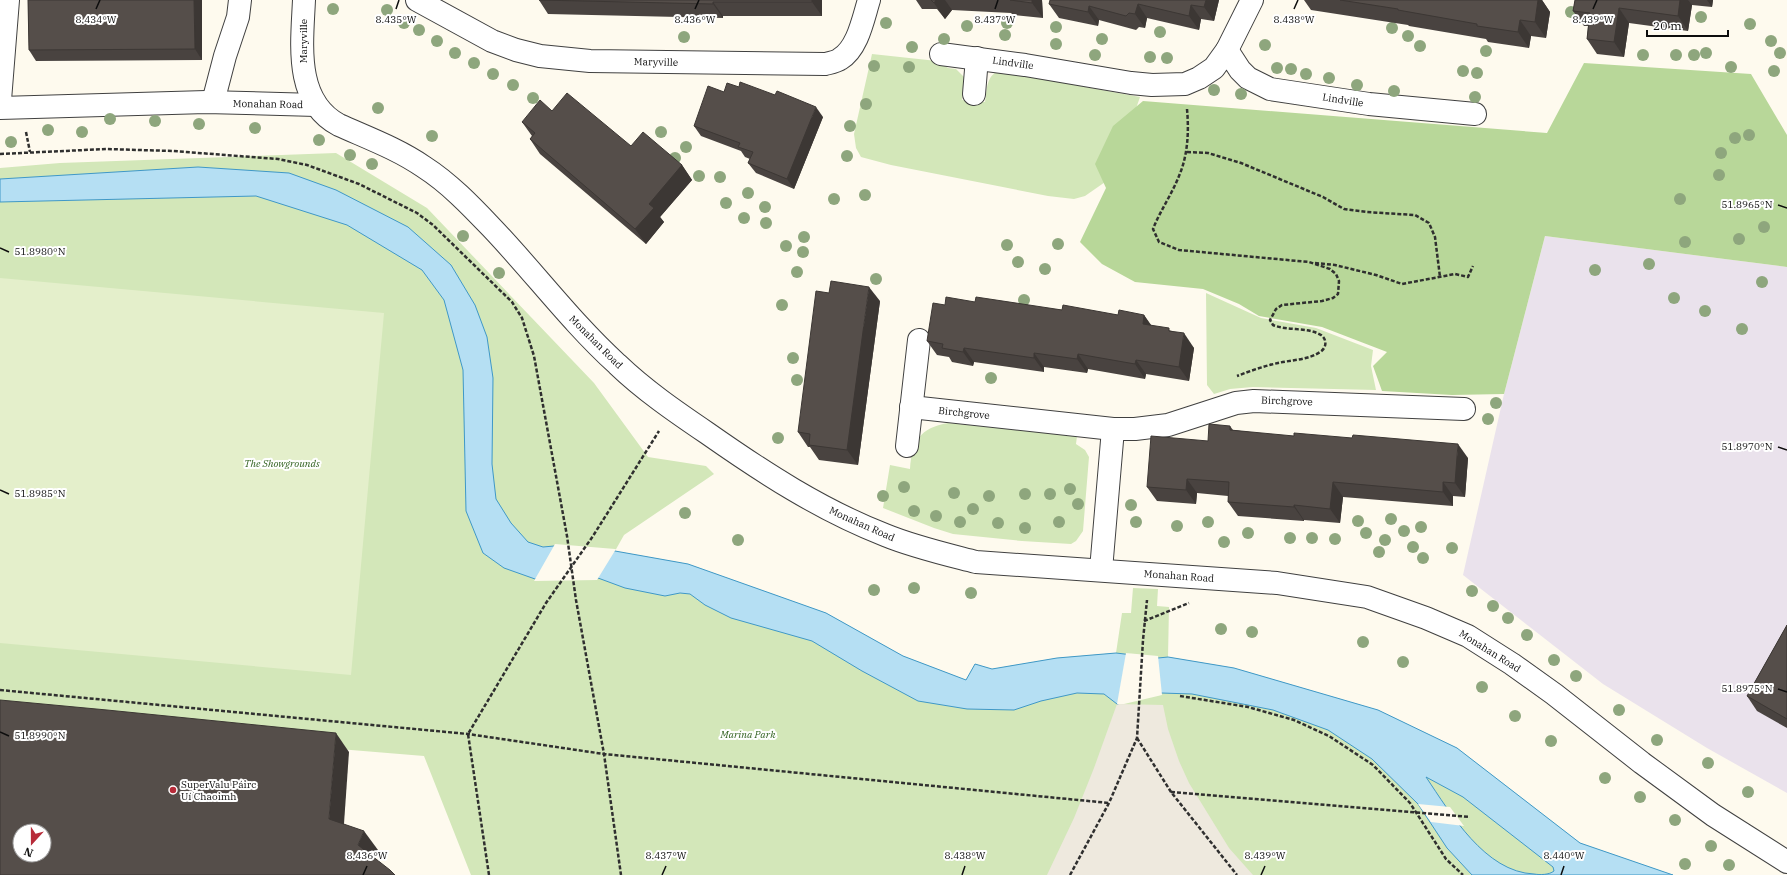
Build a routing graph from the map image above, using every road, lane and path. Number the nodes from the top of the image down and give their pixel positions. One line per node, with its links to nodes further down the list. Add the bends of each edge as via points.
1 (8, 0): 12 (street)
2 (240, 0): 13 (street, via 238,17)
3 (304, 0): 14 (street, Maryville, via 302,60 304,75)
4 (417, 0): 5 (street, Maryville, via 492,41 540,56 590,61 817,64 840,59 850,50 859,32)
5 (869, 0)
6 (1252, 0): 7 (street, Lindville)
7 (1227, 50): 10 (street, Lindville, via 1209,72); 16 (street, Lindville, via 1248,78 1270,89 1369,104)
8 (941, 54): 9 (street, Lindville)
9 (977, 58): 10 (street, Lindville, via 1131,83); 11 (street, Lindville)
10 (1185, 84): 17 (path, via 1188,114)
11 (974, 94)
12 (0, 100)
13 (213, 102): 14 (street, Monahan Road); 15 (street, Monahan Road)
14 (316, 105): 25 (street, Monahan Road, via 329,120 408,156 444,181 478,213 611,358)
15 (0, 108)
16 (1475, 114)
17 (1187, 152): 19 (path, via 1179,176 1153,229 1159,242 1180,250); 21 (path, via 1208,153 1242,163 1323,197 1344,209 1415,215 1429,223 1435,237)
18 (0, 154): 29 (path, via 114,149 278,159 307,165 359,184 417,213 433,225 512,302 522,318 534,356 567,536)
19 (1309, 262): 21 (path, via 1334,265 1402,284); 23 (path, via 1330,269 1336,274 1339,281 1338,294 1322,301 1282,305 1272,314 1270,320 1281,329 1312,331 1322,335 1326,342 1325,347 1321,352 1308,357 1277,363)
20 (1473, 266): 21 (path, via 1468,277 1455,274)
21 (1440, 277)
22 (919, 340): 24 (street)
23 (1236, 376)
24 (911, 407): 27 (street, Birchgrove); 28 (street)
25 (673, 409): 29 (path, via 593,536); 30 (street, Monahan Road, via 744,459 805,497 845,518 886,535 976,562)
26 (1464, 409): 27 (street, Birchgrove, via 1254,400 1168,425)
27 (1113, 429): 30 (street)
28 (907, 446)
29 (570, 566): 36 (path); 38 (path)
30 (1101, 570): 31 (street, Monahan Road)
31 (1150, 574): 33 (path); 43 (street, Monahan Road, via 1277,583 1367,597 1447,626 1512,664 1712,815)
32 (1192, 602): 33 (path)
33 (1144, 621): 37 (path)
34 (0, 690): 36 (path)
35 (1180, 696): 41 (path, via 1248,707 1294,720 1329,736 1373,766)
36 (468, 734): 38 (path); 44 (path)
37 (1137, 738): 39 (path); 40 (path)
38 (604, 754): 40 (path); 45 (path)
39 (1171, 792): 41 (path); 47 (path)
40 (1108, 803): 46 (path)
41 (1417, 812): 42 (path); 48 (path, via 1446,860)
42 (1470, 817)
43 (1787, 862)
44 (489, 875)
45 (620, 875)
46 (1070, 875)
47 (1237, 875)
48 (1463, 875)

